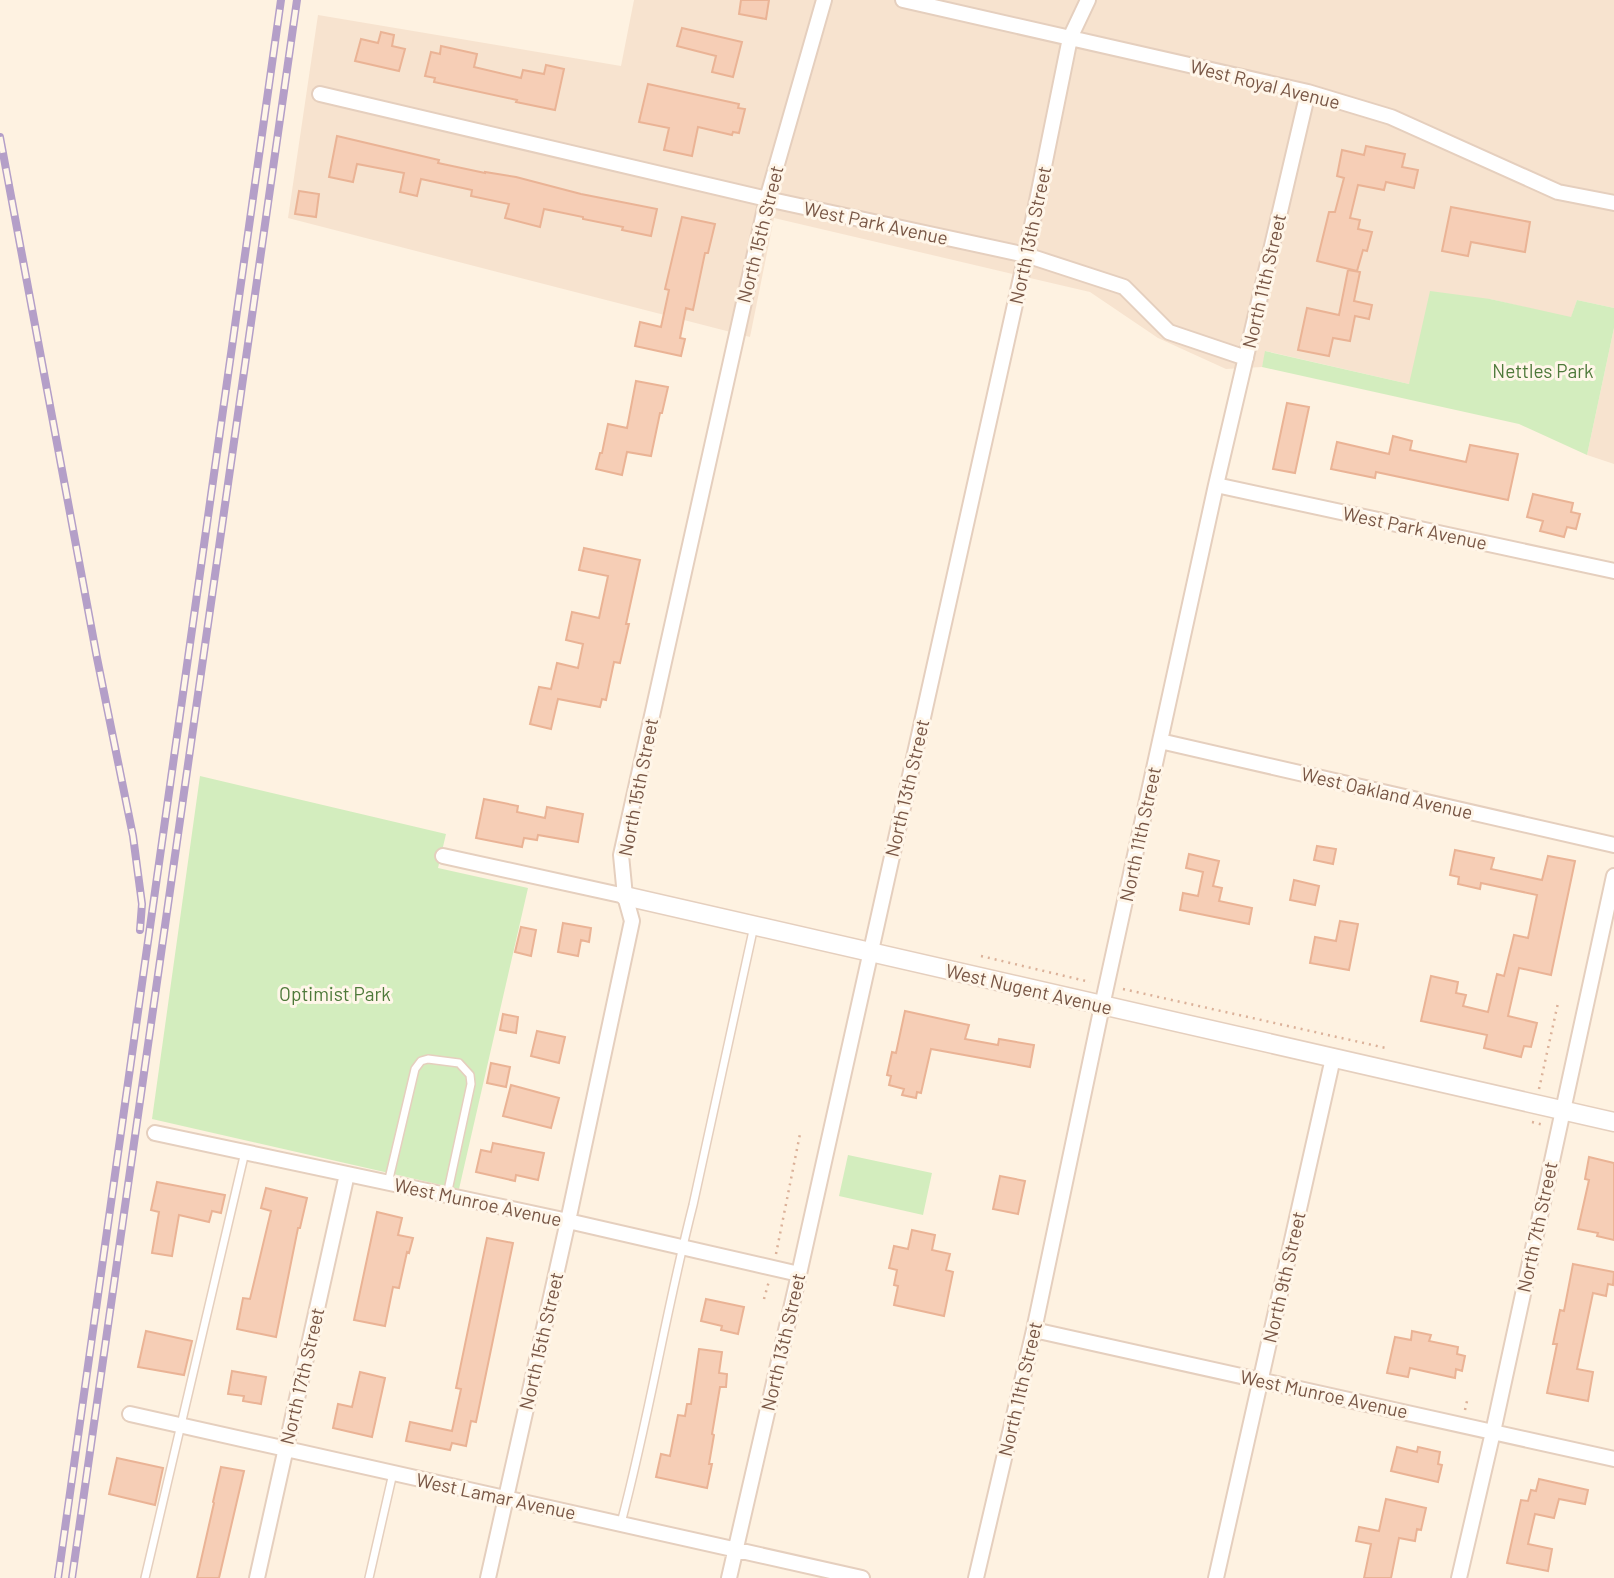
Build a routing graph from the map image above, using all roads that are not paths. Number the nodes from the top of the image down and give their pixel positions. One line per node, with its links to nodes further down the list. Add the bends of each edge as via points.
1 (824, 0): 7 (street, North 15th Street)
2 (903, 0): 4 (street, West Royal Avenue)
3 (1087, 0): 4 (street, North 13th Street)
4 (1070, 38): 5 (street, West Royal Avenue); 9 (street, North 13th Street)
5 (1308, 92): 8 (street, West Royal Avenue, via 1391,117 1558,192); 10 (street, North 11th Street)
6 (320, 94): 7 (street, West Park Avenue)
7 (766, 199): 9 (street, West Park Avenue); 17 (street, North 15th Street, via 621,855)
8 (1614, 203)
9 (1026, 255): 10 (street, West Park Avenue, via 1124,287 1169,332); 19 (street, North 13th Street)
10 (1246, 358): 11 (street, North 11th Street)
11 (1216, 485): 12 (street, West Park Avenue); 13 (street, North 11th Street)
12 (1614, 571)
13 (1160, 741): 14 (street, West Oakland Avenue); 20 (street, North 11th Street)
14 (1614, 845)
15 (443, 856): 17 (street, West Nugent Avenue)
16 (1614, 876): 22 (street, North 7th Street)
17 (625, 896): 18 (street, West Nugent Avenue); 29 (street, North 15th Street, via 632,921)
18 (754, 926): 19 (street, West Nugent Avenue); 30 (lane)
19 (870, 953): 20 (street, West Nugent Avenue); 31 (street, North 13th Street)
20 (1102, 1006): 21 (street, West Nugent Avenue); 32 (street, North 11th Street)
21 (1333, 1058): 22 (street, West Nugent Avenue); 33 (street, North 9th Street)
22 (1563, 1111): 23 (street, West Nugent Avenue); 36 (street, North 7th Street)
23 (1614, 1122)
24 (155, 1133): 25 (street, West Munroe Avenue)
25 (245, 1152): 26 (street, West Munroe Avenue); 35 (lane)
26 (347, 1174): 27 (street, West Munroe Avenue); 37 (street, North 17th Street)
27 (388, 1183): 28 (street, West Munroe Avenue); 28 (lane, via 415,1069 428,1059 459,1063 470,1075 471,1084)
28 (447, 1196): 29 (street, West Munroe Avenue)
29 (568, 1221): 30 (street, West Munroe Avenue); 40 (street, North 15th Street)
30 (682, 1247): 31 (street, West Munroe Avenue); 41 (lane)
31 (799, 1274): 42 (street, North 13th Street)
32 (1034, 1330): 33 (street, West Munroe Avenue); 49 (street, North 11th Street)
33 (1260, 1380): 36 (street, West Munroe Avenue); 50 (street, North 9th Street)
34 (130, 1414): 35 (street, West Lamar Avenue)
35 (181, 1426): 37 (street, West Lamar Avenue); 43 (lane)
36 (1493, 1432): 38 (street, West Munroe Avenue); 51 (street, North 7th Street)
37 (286, 1450): 39 (street, West Lamar Avenue); 44 (street, North 17th Street)
38 (1614, 1460)
39 (393, 1473): 40 (street, West Lamar Avenue); 45 (lane)
40 (505, 1497): 41 (street, West Lamar Avenue); 46 (street, North 15th Street)
41 (621, 1524): 42 (street, West Lamar Avenue)
42 (735, 1550): 47 (street, North 13th Street); 48 (street, West Lamar Avenue)
43 (145, 1578)
44 (257, 1578)
45 (369, 1578)
46 (488, 1578)
47 (729, 1578)
48 (862, 1578)
49 (976, 1578)
50 (1216, 1578)
51 (1459, 1578)

